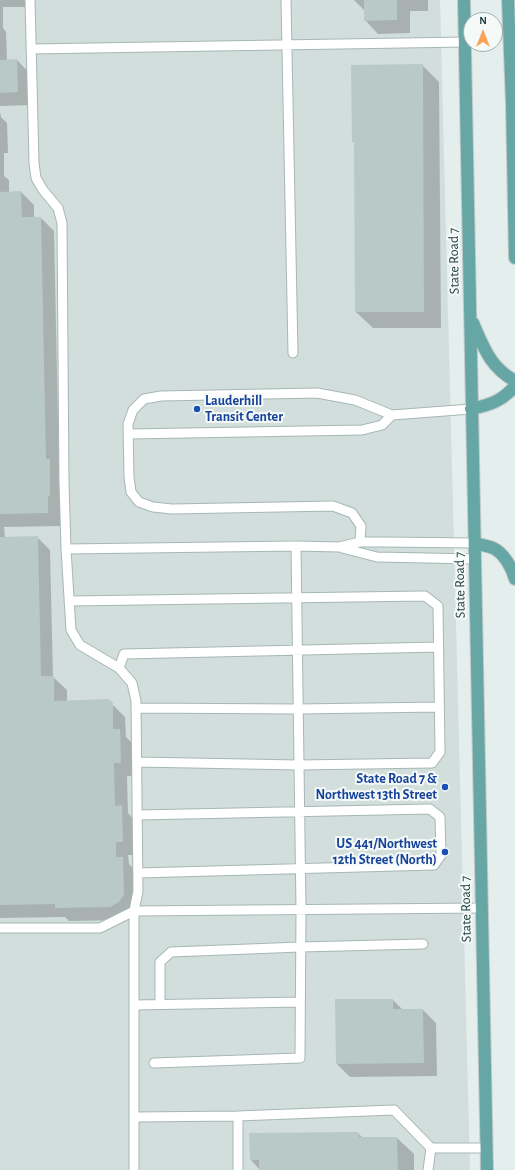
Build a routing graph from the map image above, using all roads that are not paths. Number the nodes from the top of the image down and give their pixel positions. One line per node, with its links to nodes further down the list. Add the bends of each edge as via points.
1 (30, 0): 8 (lane)
2 (286, 0): 7 (lane)
3 (464, 0): 5 (main road, State Road 7)
4 (510, 4): 10 (main road)
5 (464, 12)
6 (463, 42): 7 (lane)
7 (286, 45): 8 (lane); 12 (lane)
8 (31, 49): 22 (lane, via 36,178 58,208 62,224)
9 (465, 52): 11 (main road, State Road 7)
10 (515, 258)
11 (470, 316): 13 (main road, via 492,363 504,375); 15 (main road, State Road 7)
12 (292, 353)
13 (515, 381)
14 (515, 386): 15 (main road, via 506,396 488,406)
15 (471, 409): 16 (lane); 19 (main road, State Road 7)
16 (392, 415): 17 (lane, via 382,425 362,430); 17 (lane, via 356,400 317,393 161,396 144,399 133,410 128,424)
17 (129, 434): 18 (lane, via 130,484 139,502 172,509 334,506 352,513 361,526)
18 (360, 542): 19 (lane); 21 (lane)
19 (475, 543): 23 (main road, State Road 7); 24 (main road, via 494,548 513,571)
20 (296, 546): 21 (lane); 22 (lane); 25 (lane)
21 (339, 547): 23 (lane, via 377,557)
22 (66, 549): 26 (lane)
23 (475, 559): 39 (main road, State Road 7)
24 (515, 579)
25 (297, 597): 26 (lane); 27 (lane, via 425,596 438,606); 28 (lane)
26 (69, 601): 29 (lane, via 71,630 80,645)
27 (438, 647): 28 (lane); 30 (lane)
28 (297, 650): 29 (lane, via 124,654); 32 (lane)
29 (119, 668): 31 (lane, via 132,683)
30 (439, 707): 32 (lane); 34 (lane, via 440,752 432,763)
31 (136, 708): 32 (lane); 33 (lane)
32 (298, 709): 34 (lane)
33 (137, 762): 34 (lane); 36 (lane)
34 (299, 765): 35 (lane)
35 (300, 812): 36 (lane); 37 (lane); 37 (lane, via 430,809 440,817 441,856 434,865)
36 (137, 815): 38 (lane)
37 (301, 869): 38 (lane); 40 (lane)
38 (138, 872): 41 (lane)
39 (481, 908): 40 (lane); 52 (main road, State Road 7)
40 (301, 910): 41 (lane); 44 (lane)
41 (134, 911): 42 (lane, via 100,928); 47 (lane)
42 (0, 928)
43 (424, 944): 44 (lane)
44 (300, 946): 45 (lane); 46 (lane, via 171,952 160,962)
45 (300, 1002): 46 (lane); 48 (lane, via 300,1058)
46 (160, 1004): 47 (lane)
47 (134, 1005): 50 (lane)
48 (154, 1063)
49 (238, 1116): 50 (lane); 51 (lane, via 394,1110); 54 (lane)
50 (135, 1117): 53 (lane)
51 (431, 1148): 52 (lane); 55 (lane)
52 (486, 1148): 56 (main road, State Road 7)
53 (134, 1170)
54 (238, 1170)
55 (428, 1170)
56 (487, 1170)

